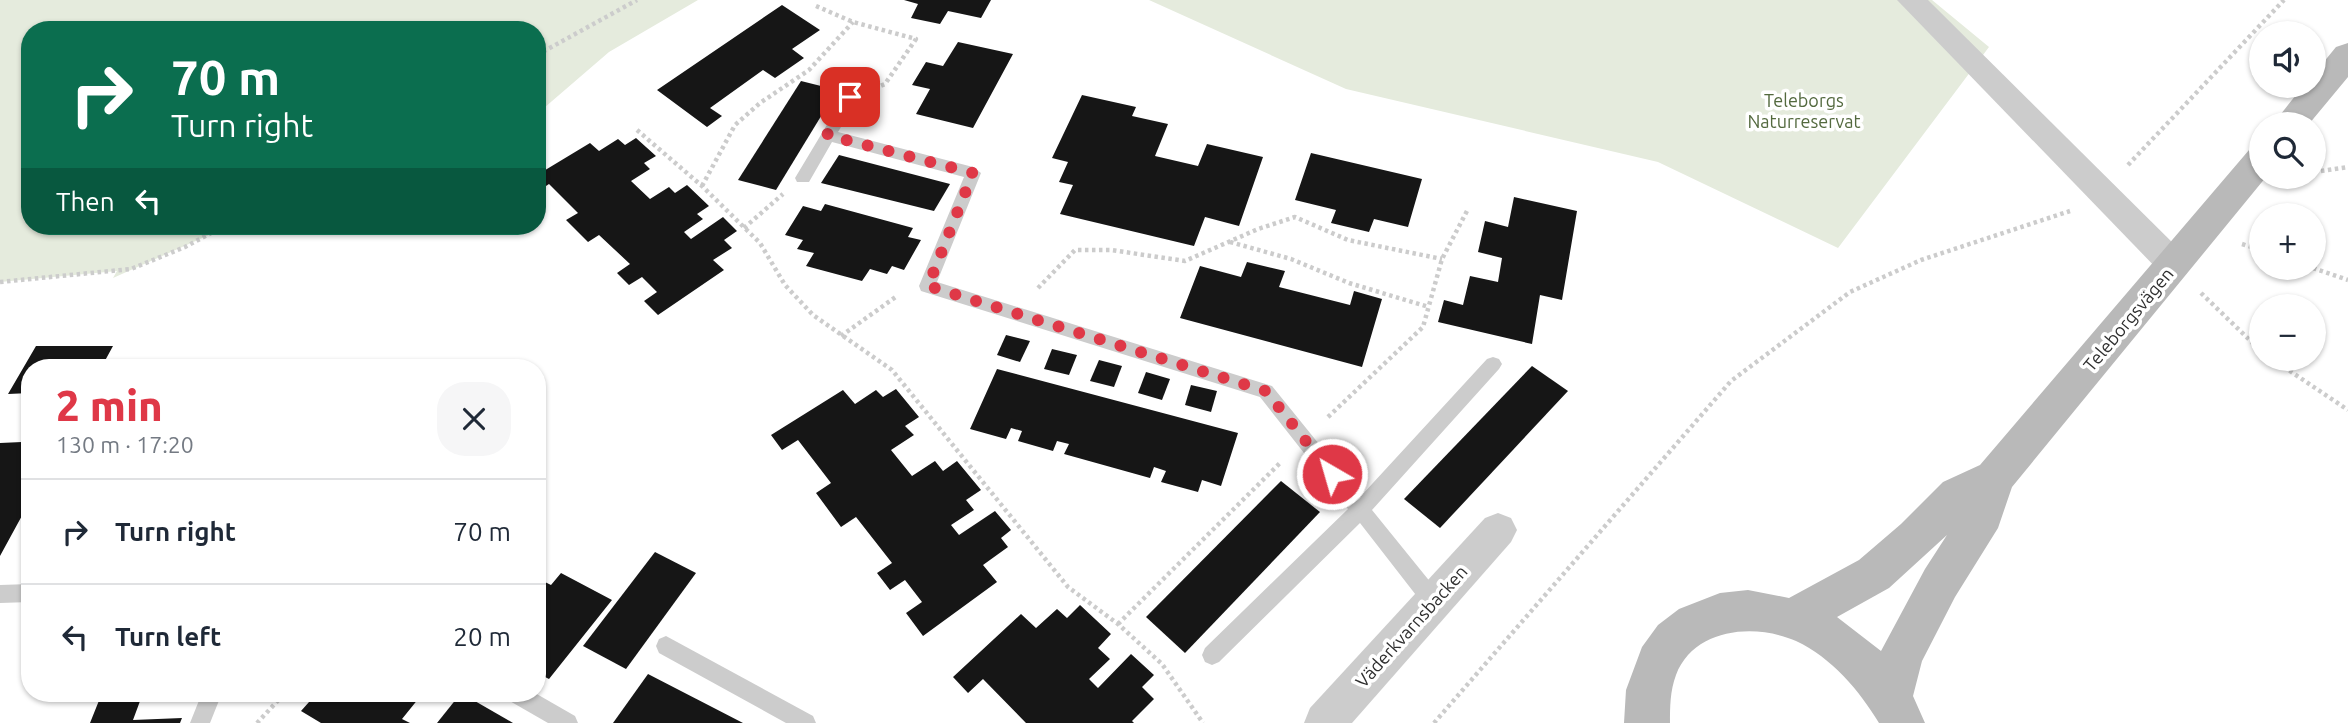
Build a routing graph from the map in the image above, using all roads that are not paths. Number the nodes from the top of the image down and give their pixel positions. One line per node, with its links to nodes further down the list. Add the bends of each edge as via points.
1 (1911, 0): 8 (street)
2 (2348, 55): 4 (main road)
3 (850, 97): 5 (lane)
4 (2300, 112)
5 (827, 135): 7 (lane); 11 (lane, via 973,173 928,286 1266,391)
6 (2249, 174): 8 (main road, Teleborgsvägen)
7 (803, 178)
8 (2174, 265): 10 (main road, Teleborgsvägen)
9 (1493, 364): 11 (lane)
10 (1994, 478): 16 (main road, Teleborgsvägen, via 1958,495 1874,574); 21 (main road, Teleborgsvägen, via 1983,515 1901,656)
11 (1360, 510): 15 (lane); 18 (lane)
12 (1498, 530): 15 (street, Väderkvarnsbacken)
13 (21, 593): 14 (lane)
14 (0, 594)
15 (1433, 601): 25 (street, Väderkvarnsbacken)
16 (1792, 619): 21 (main road, via 1847,650 1871,673); 26 (main road, via 1737,611 1689,626 1670,641 1656,661 1648,685)
17 (666, 646): 24 (lane)
18 (1212, 655)
19 (208, 702): 22 (lane)
20 (531, 702): 23 (lane)
21 (1896, 711)
22 (200, 723)
23 (568, 723)
24 (806, 723)
25 (1325, 723)
26 (1647, 723)

